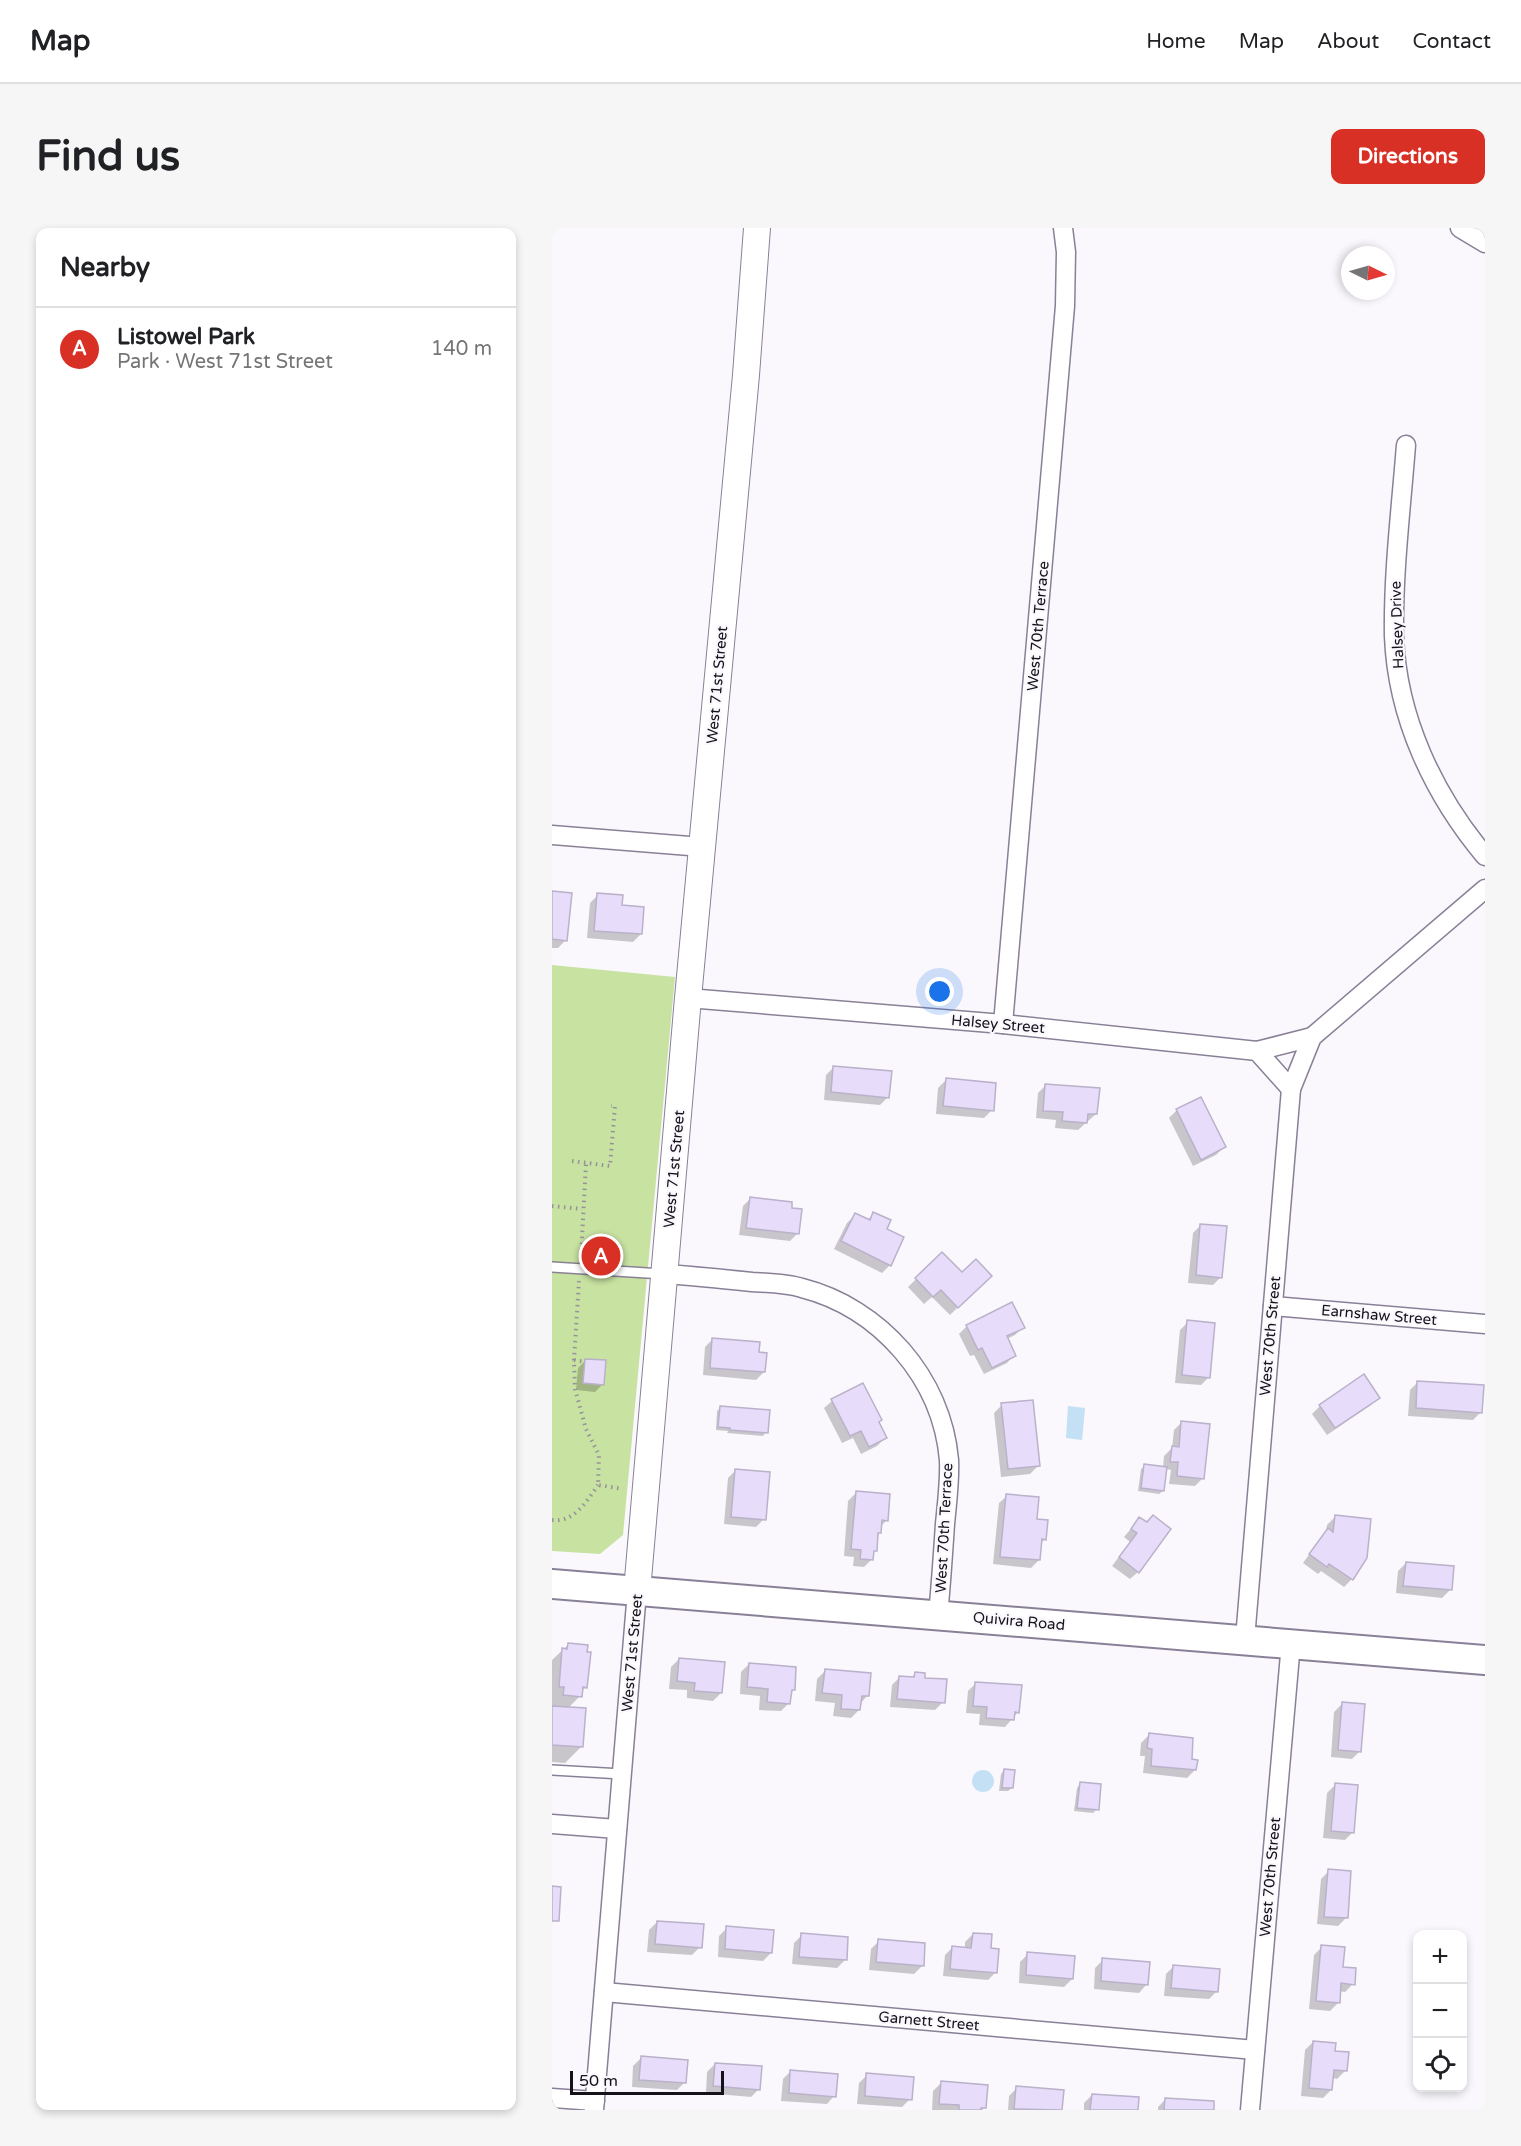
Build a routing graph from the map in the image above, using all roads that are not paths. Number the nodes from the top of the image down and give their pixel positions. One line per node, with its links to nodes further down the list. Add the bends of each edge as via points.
1 (757, 228): 7 (street, West 71st Street)
2 (1063, 228): 11 (street, West 70th Terrace, via 1065,306)
3 (1460, 228): 4 (street)
4 (1485, 243)
5 (1406, 445): 8 (street, Halsey Drive, via 1395,584 1394,638 1399,677 1407,714 1424,760 1464,831)
6 (552, 835): 7 (street)
7 (702, 847): 10 (street, West 71st Street)
8 (1485, 856)
9 (1485, 888): 12 (street, West 70th Street)
10 (688, 998): 11 (street, Halsey Street); 16 (street, West 71st Street)
11 (1003, 1024): 13 (street, Halsey Street)
12 (1312, 1037): 13 (street, West 70th Street); 14 (street, West 70th Street)
13 (1257, 1051): 14 (street)
14 (1291, 1089): 17 (street, West 70th Street)
15 (552, 1267): 16 (lane)
16 (665, 1274): 20 (street, West 71st Street); 21 (street, West 70th Terrace, via 800,1287 831,1297 865,1316 895,1341 935,1402 949,1460)
17 (1273, 1306): 18 (street, Earnshaw Street); 22 (street, West 70th Street)
18 (1485, 1324)
19 (552, 1584): 20 (main road, Quivira Road)
20 (637, 1590): 21 (main road, Quivira Road); 26 (street, West 71st Street)
21 (938, 1615): 22 (main road, Quivira Road)
22 (1245, 1639): 23 (main road, Quivira Road)
23 (1291, 1643): 24 (main road, Quivira Road); 30 (street, West 70th Street)
24 (1485, 1660)
25 (552, 1770): 26 (lane)
26 (622, 1774): 28 (street, West 71st Street)
27 (552, 1824): 28 (street)
28 (617, 1829): 29 (street, West 71st Street)
29 (603, 1992): 30 (street, Garnett Street); 32 (street, West 71st Street)
30 (1255, 2050): 33 (street, West 70th Street)
31 (552, 2098): 32 (street)
32 (594, 2106)
33 (1250, 2110)

